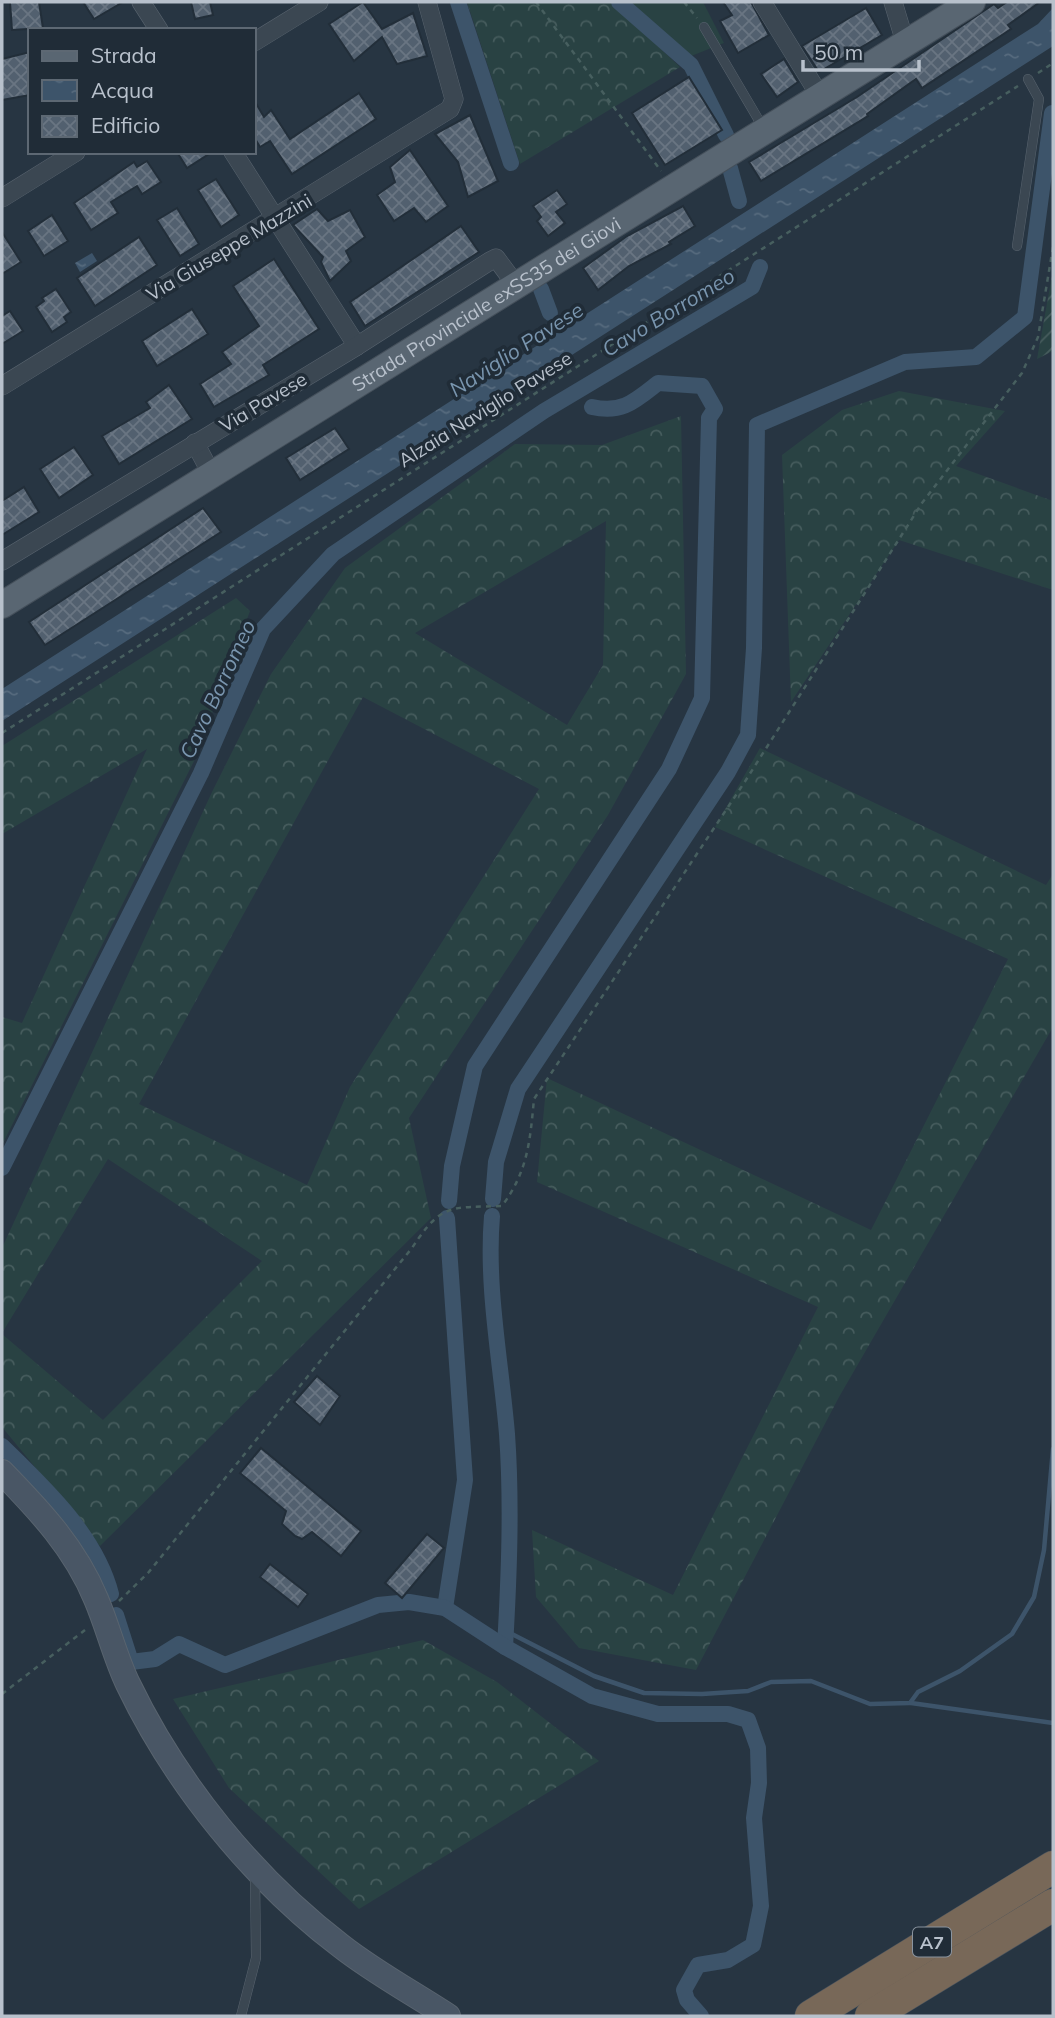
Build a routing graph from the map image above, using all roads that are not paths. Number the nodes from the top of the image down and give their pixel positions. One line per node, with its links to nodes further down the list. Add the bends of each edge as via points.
1 (142, 2): 8 (street)
2 (319, 2): 9 (street)
3 (427, 2): 17 (street, Via Giuseppe Mazzini, via 454,104)
4 (762, 2): 12 (street)
5 (893, 2): 10 (street)
6 (972, 2): 10 (main road, Strada Provinciale exSS35 dei Giovi)
7 (704, 27): 13 (lane)
8 (158, 28)
9 (256, 41)
10 (905, 42): 12 (main road, Strada Provinciale exSS35 dei Giovi)
11 (1028, 79): 18 (lane, via 1039,99)
12 (820, 96): 13 (main road, Strada Provinciale exSS35 dei Giovi)
13 (764, 131): 19 (main road, Strada Provinciale exSS35 dei Giovi)
14 (73, 154): 16 (street)
15 (234, 154): 17 (street)
16 (2, 198)
17 (273, 220): 20 (street); 21 (street, Via Giuseppe Mazzini)
18 (1017, 246)
19 (516, 285): 20 (street, Via Pavese, via 496,258); 23 (main road, Strada Provinciale exSS35 dei Giovi)
20 (357, 346): 22 (street, Via Pavese)
21 (2, 386)
22 (195, 443): 23 (street); 24 (street, Via Pavese)
23 (212, 475): 25 (main road, Strada Provinciale exSS35 dei Giovi)
24 (2, 561)
25 (2, 605)
26 (2, 1472): 27 (street, via 49,1519 79,1563 128,1684 162,1743 231,1842)
27 (254, 1866): 30 (lane, via 256,1958); 31 (street, via 342,1947)
28 (1053, 1867): 32 (highway, A7)
29 (1053, 1905): 33 (highway, A7)
30 (241, 2016)
31 (447, 2016)
32 (811, 2016)
33 (871, 2016)

